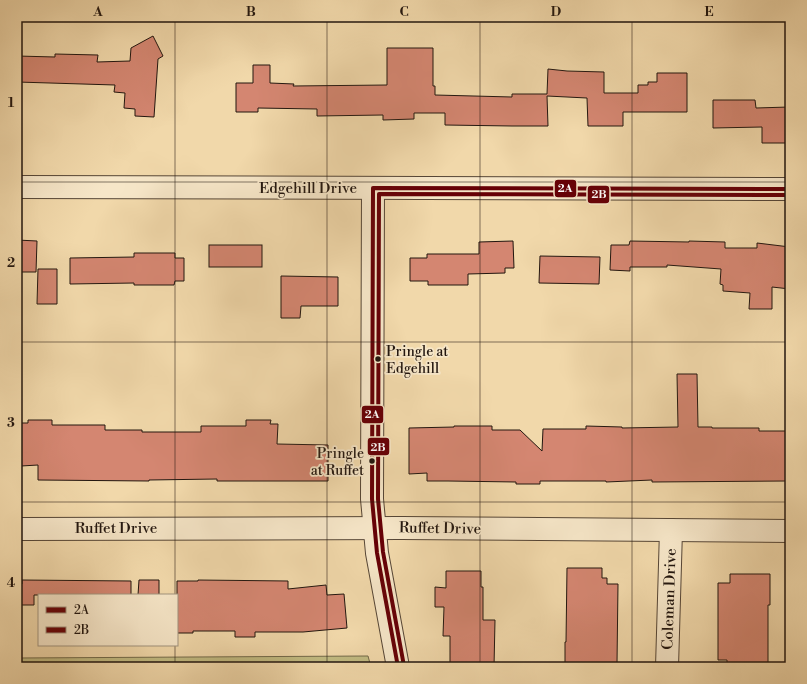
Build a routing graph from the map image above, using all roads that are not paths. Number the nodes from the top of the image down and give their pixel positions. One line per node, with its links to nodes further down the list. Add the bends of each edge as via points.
1 (17, 187): 2 (street, Edgehill Drive)
2 (372, 188): 3 (street, Edgehill Drive); 5 (street)
3 (790, 189)
4 (17, 528): 5 (street, Ruffet Drive)
5 (374, 528): 6 (street, Ruffet Drive); 8 (street)
6 (671, 530): 7 (street, Ruffet Drive); 9 (street, Coleman Drive)
7 (790, 531)
8 (398, 667)
9 (667, 667)

